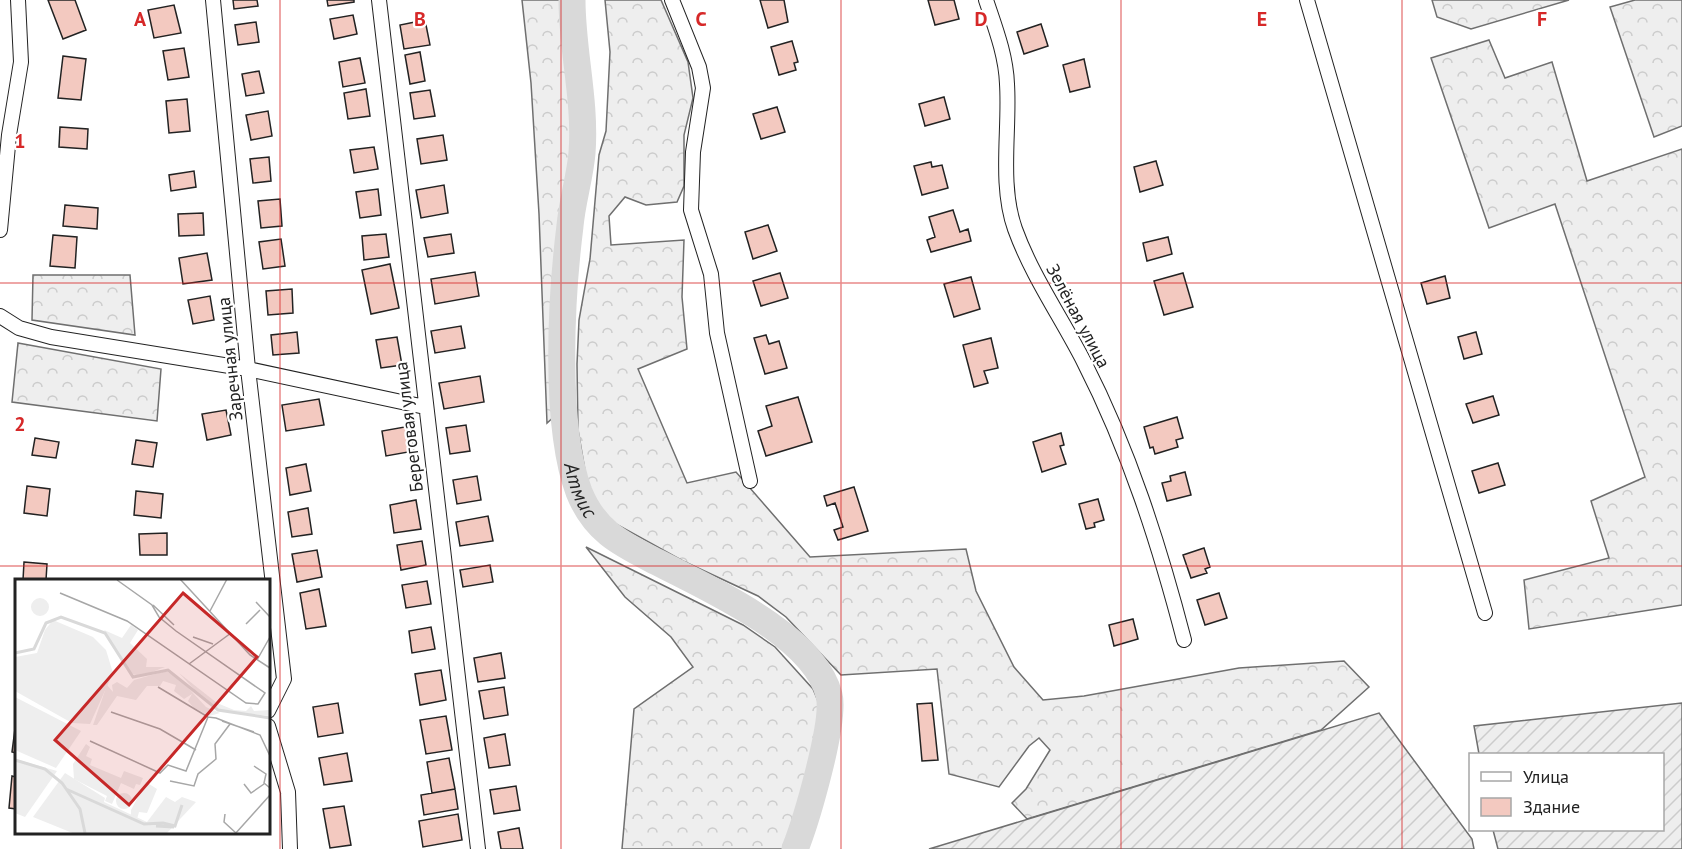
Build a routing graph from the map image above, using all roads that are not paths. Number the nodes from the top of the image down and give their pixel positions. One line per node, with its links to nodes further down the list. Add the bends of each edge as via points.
1 (18, 0): 7 (street, via 21,62)
2 (213, 0): 9 (street, Заречная улица)
3 (379, 0): 10 (street, Береговая улица)
4 (672, 0): 11 (street, via 703,88 693,152 691,210 711,274 717,333)
5 (986, 0): 13 (street, Зелёная улица, via 1008,82 1005,166 1014,227 1042,290 1083,361 1120,440 1164,563)
6 (1307, 0): 12 (street)
7 (0, 230)
8 (0, 316): 9 (street, via 19,328 51,337)
9 (248, 369): 10 (street); 14 (street, Заречная улица, via 284,679)
10 (424, 407): 17 (street, Береговая улица)
11 (750, 481)
12 (1485, 613)
13 (1184, 640)
14 (270, 707)
15 (270, 733): 16 (street, via 288,792)
16 (290, 849)
17 (478, 849)

